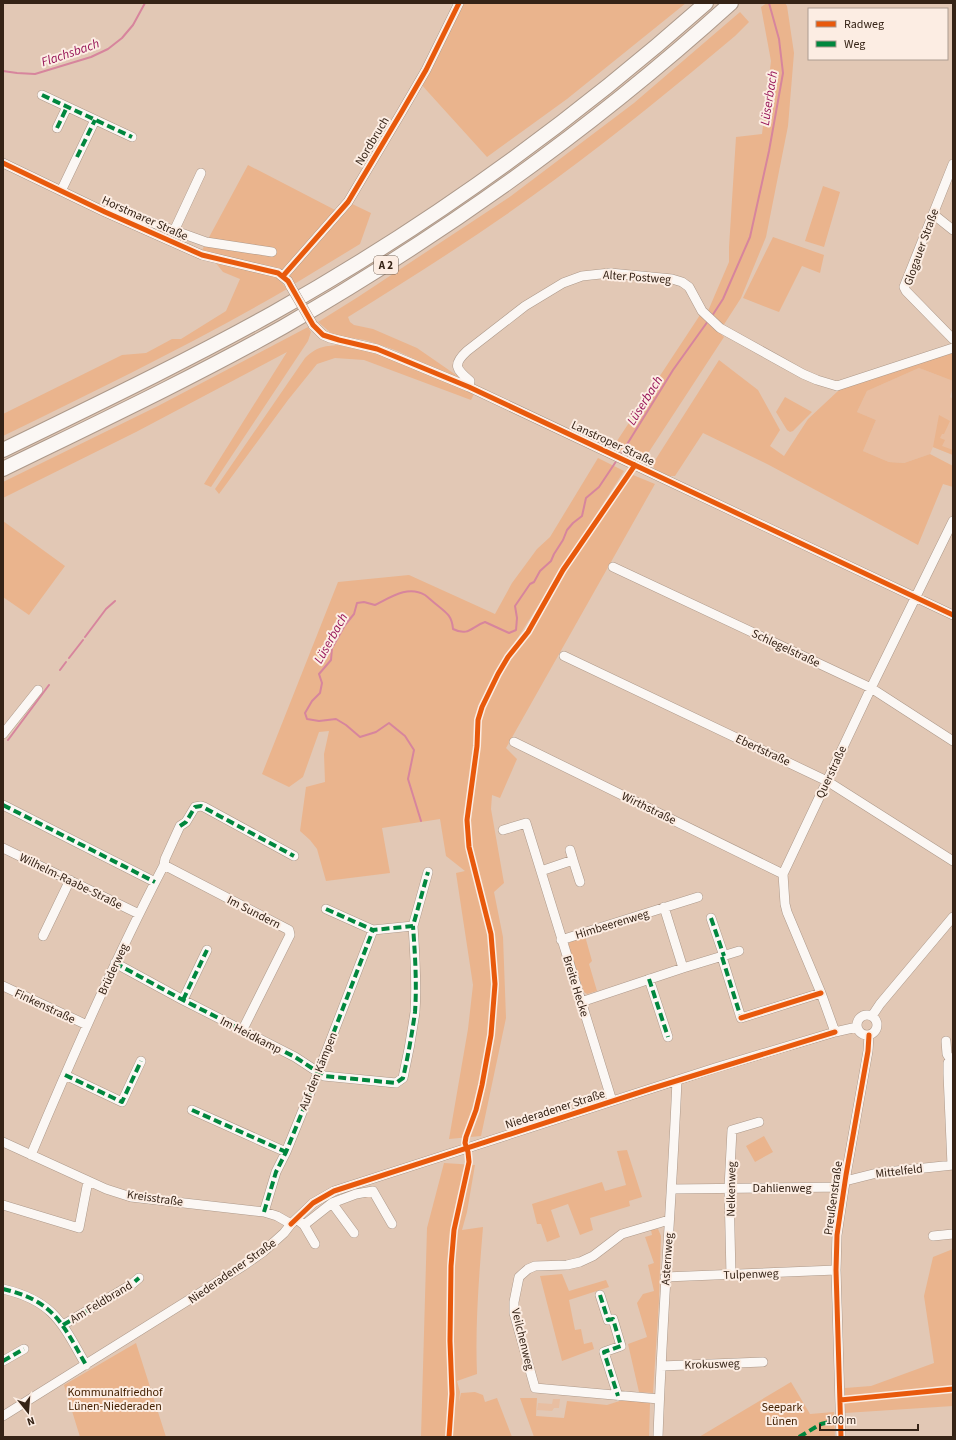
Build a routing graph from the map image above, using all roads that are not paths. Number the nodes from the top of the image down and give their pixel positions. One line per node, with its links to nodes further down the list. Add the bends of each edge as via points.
1 (459, 3): 18 (street, Nordbruch, via 420,80 348,202)
2 (706, 3): 22 (highway, A 2, via 561,123 393,241 229,337)
3 (731, 3): 23 (highway, A 2, via 664,62 570,137 476,206 380,269 232,354)
4 (42, 95): 5 (street)
5 (67, 107): 6 (street); 7 (street)
6 (95, 120): 8 (street); 12 (street)
7 (57, 128)
8 (132, 138)
9 (3, 163): 12 (street, Horstmarer Straße)
10 (953, 164): 14 (street, Glogauer Straße)
11 (201, 173): 16 (street, Horstmarer Straße)
12 (61, 190): 13 (street, Horstmarer Straße)
13 (105, 212): 16 (street, Horstmarer Straße, via 120,211); 18 (street, Horstmarer Straße, via 202,255 271,270)
14 (933, 214): 15 (street); 19 (street, Glogauer Straße, via 904,287)
15 (953, 230)
16 (174, 231): 17 (street, Horstmarer Straße, via 206,242)
17 (272, 252)
18 (283, 276): 21 (street, Lanstroper Straße, bridge, via 313,324 323,335 377,348)
19 (953, 338)
20 (953, 348): 21 (street, Alter Postweg, via 837,386 803,374 720,328 702,311 689,287 682,282 610,273 582,276 563,283 497,327 459,359 459,372 470,381)
21 (469, 387): 26 (street, Lanstroper Straße)
22 (3, 450)
23 (3, 469)
24 (953, 521): 26 (street, Querstraße)
25 (613, 567): 29 (street, Schlegelstraße)
26 (916, 597): 27 (street, Lanstroper Straße); 29 (street, Querstraße)
27 (953, 615)
28 (564, 656): 34 (street, Ebertstraße)
29 (871, 688): 32 (street, Schlegelstraße); 34 (street, Querstraße)
30 (38, 690): 31 (street)
31 (3, 734)
32 (953, 741)
33 (514, 742): 45 (street, Wirthstraße)
34 (827, 780): 41 (street, Ebertstraße); 45 (street, Querstraße)
35 (3, 805): 47 (street)
36 (502, 830): 44 (street, Breite Hecke, via 526,823)
37 (3, 849): 46 (street, Wilhelm-Raabe-Straße)
38 (570, 850): 40 (street)
39 (294, 856): 42 (street, Brüderweg, via 204,807 197,806 180,826 164,859)
40 (573, 860): 44 (street); 48 (street)
41 (953, 861)
42 (164, 865): 47 (street, Brüderweg); 72 (street, Im Sundern, via 289,930 290,935)
43 (428, 872): 55 (street)
44 (541, 872): 58 (street, Breite Hecke)
45 (783, 874): 66 (street, Querstraße, via 784,904)
46 (70, 880): 52 (street, Wilhelm-Raabe-Straße); 57 (street)
47 (155, 882): 52 (street, Brüderweg)
48 (580, 882)
49 (698, 897): 50 (street, Himbeerenweg)
50 (664, 908): 58 (street, Himbeerenweg); 63 (street, Himbeerenweg)
51 (326, 909): 56 (street)
52 (139, 914): 62 (street, Brüderweg)
53 (953, 917): 69 (street)
54 (711, 918): 61 (street)
55 (413, 926): 56 (street); 79 (street, via 415,1010 403,1078 396,1083 324,1076)
56 (373, 930): 79 (street, Auf den Kämpen)
57 (43, 936)
58 (561, 940): 68 (street, Breite Hecke)
59 (207, 950): 67 (street)
60 (739, 951): 61 (street)
61 (723, 956): 63 (street); 66 (street, via 741,1018)
62 (115, 964): 67 (street, Im Heidkamp); 70 (street, Brüderweg)
63 (683, 968): 64 (street)
64 (648, 980): 68 (street); 75 (street)
65 (3, 986): 70 (street, Finkenstraße)
66 (821, 993): 73 (street, Querstraße)
67 (183, 1000): 72 (street, Im Heidkamp)
68 (581, 1002): 82 (street, Breite Hecke)
69 (872, 1016): 71 (street, via 861,1017); 74 (street, via 877,1022 877,1029)
70 (87, 1025): 80 (street, Brüderweg)
71 (857, 1027): 73 (street, Niederadener Straße); 74 (street, via 861,1034)
72 (243, 1029): 79 (street, Im Heidkamp, via 295,1057)
73 (834, 1032): 81 (street, Niederadener Straße)
74 (869, 1036): 90 (street, Preußenstraße)
75 (668, 1037)
76 (946, 1041): 77 (street, via 947,1054)
77 (952, 1059): 88 (street, via 948,1063 948,1074)
78 (141, 1061): 80 (street, via 122,1102)
79 (318, 1073): 86 (street, Auf den Kämpen)
80 (64, 1075): 87 (street, Brüderweg)
81 (677, 1080): 82 (street, Niederadener Straße); 92 (street, Asternweg)
82 (612, 1101): 97 (street, Niederadener Straße, via 334,1191 313,1203)
83 (192, 1110): 86 (street)
84 (759, 1122): 91 (street, Nelkenweg, via 732,1130)
85 (3, 1142): 87 (street, Kreisstraße)
86 (286, 1152): 95 (street, Auf den Kämpen, via 276,1172)
87 (31, 1155): 89 (street, Kreisstraße)
88 (953, 1165): 90 (street, Mittelfeld, via 877,1173)
89 (88, 1181): 94 (street, via 79,1228); 95 (street, Kreisstraße, via 131,1196)
90 (845, 1184): 91 (street, Dahlienweg); 104 (street, Preußenstraße, via 837,1235)
91 (730, 1188): 92 (street, Dahlienweg); 105 (street, Nelkenweg)
92 (672, 1189): 96 (street, Asternweg)
93 (332, 1203): 98 (street, via 373,1191); 99 (street); 100 (street)
94 (3, 1205)
95 (264, 1212): 97 (street, Kreisstraße)
96 (669, 1220): 106 (street, Asternweg); 116 (street, Veilchenweg, via 622,1234 593,1256 580,1262 536,1266 519,1277 514,1313 535,1388)
97 (294, 1222): 99 (street, Kreisstraße); 114 (street, Niederadener Straße, via 263,1252 243,1266)
98 (392, 1224)
99 (304, 1225): 103 (street, Kreisstraße)
100 (354, 1233)
101 (953, 1234): 102 (street)
102 (933, 1236)
103 (315, 1244)
104 (836, 1270): 105 (street, Tulpenweg); 120 (street, Preußenstraße)
105 (731, 1275): 106 (street, Tulpenweg)
106 (665, 1277): 115 (street, Asternweg)
107 (139, 1278): 110 (street, Am Feldbrand)
108 (3, 1288): 110 (street, Am Feldbrand, via 19,1292 39,1302)
109 (600, 1295): 116 (street, via 608,1320 612,1319 621,1346 604,1352)
110 (63, 1325): 114 (street, Am Feldbrand)
111 (24, 1349): 112 (street)
112 (3, 1361)
113 (763, 1362): 115 (street, Krokusweg)
114 (86, 1365): 118 (street, Niederadener Straße)
115 (661, 1366): 117 (street, Asternweg)
116 (618, 1396): 117 (street, Veilchenweg)
117 (659, 1399): 119 (street, Asternweg)
118 (3, 1416)
119 (658, 1437)
120 (842, 1437)

